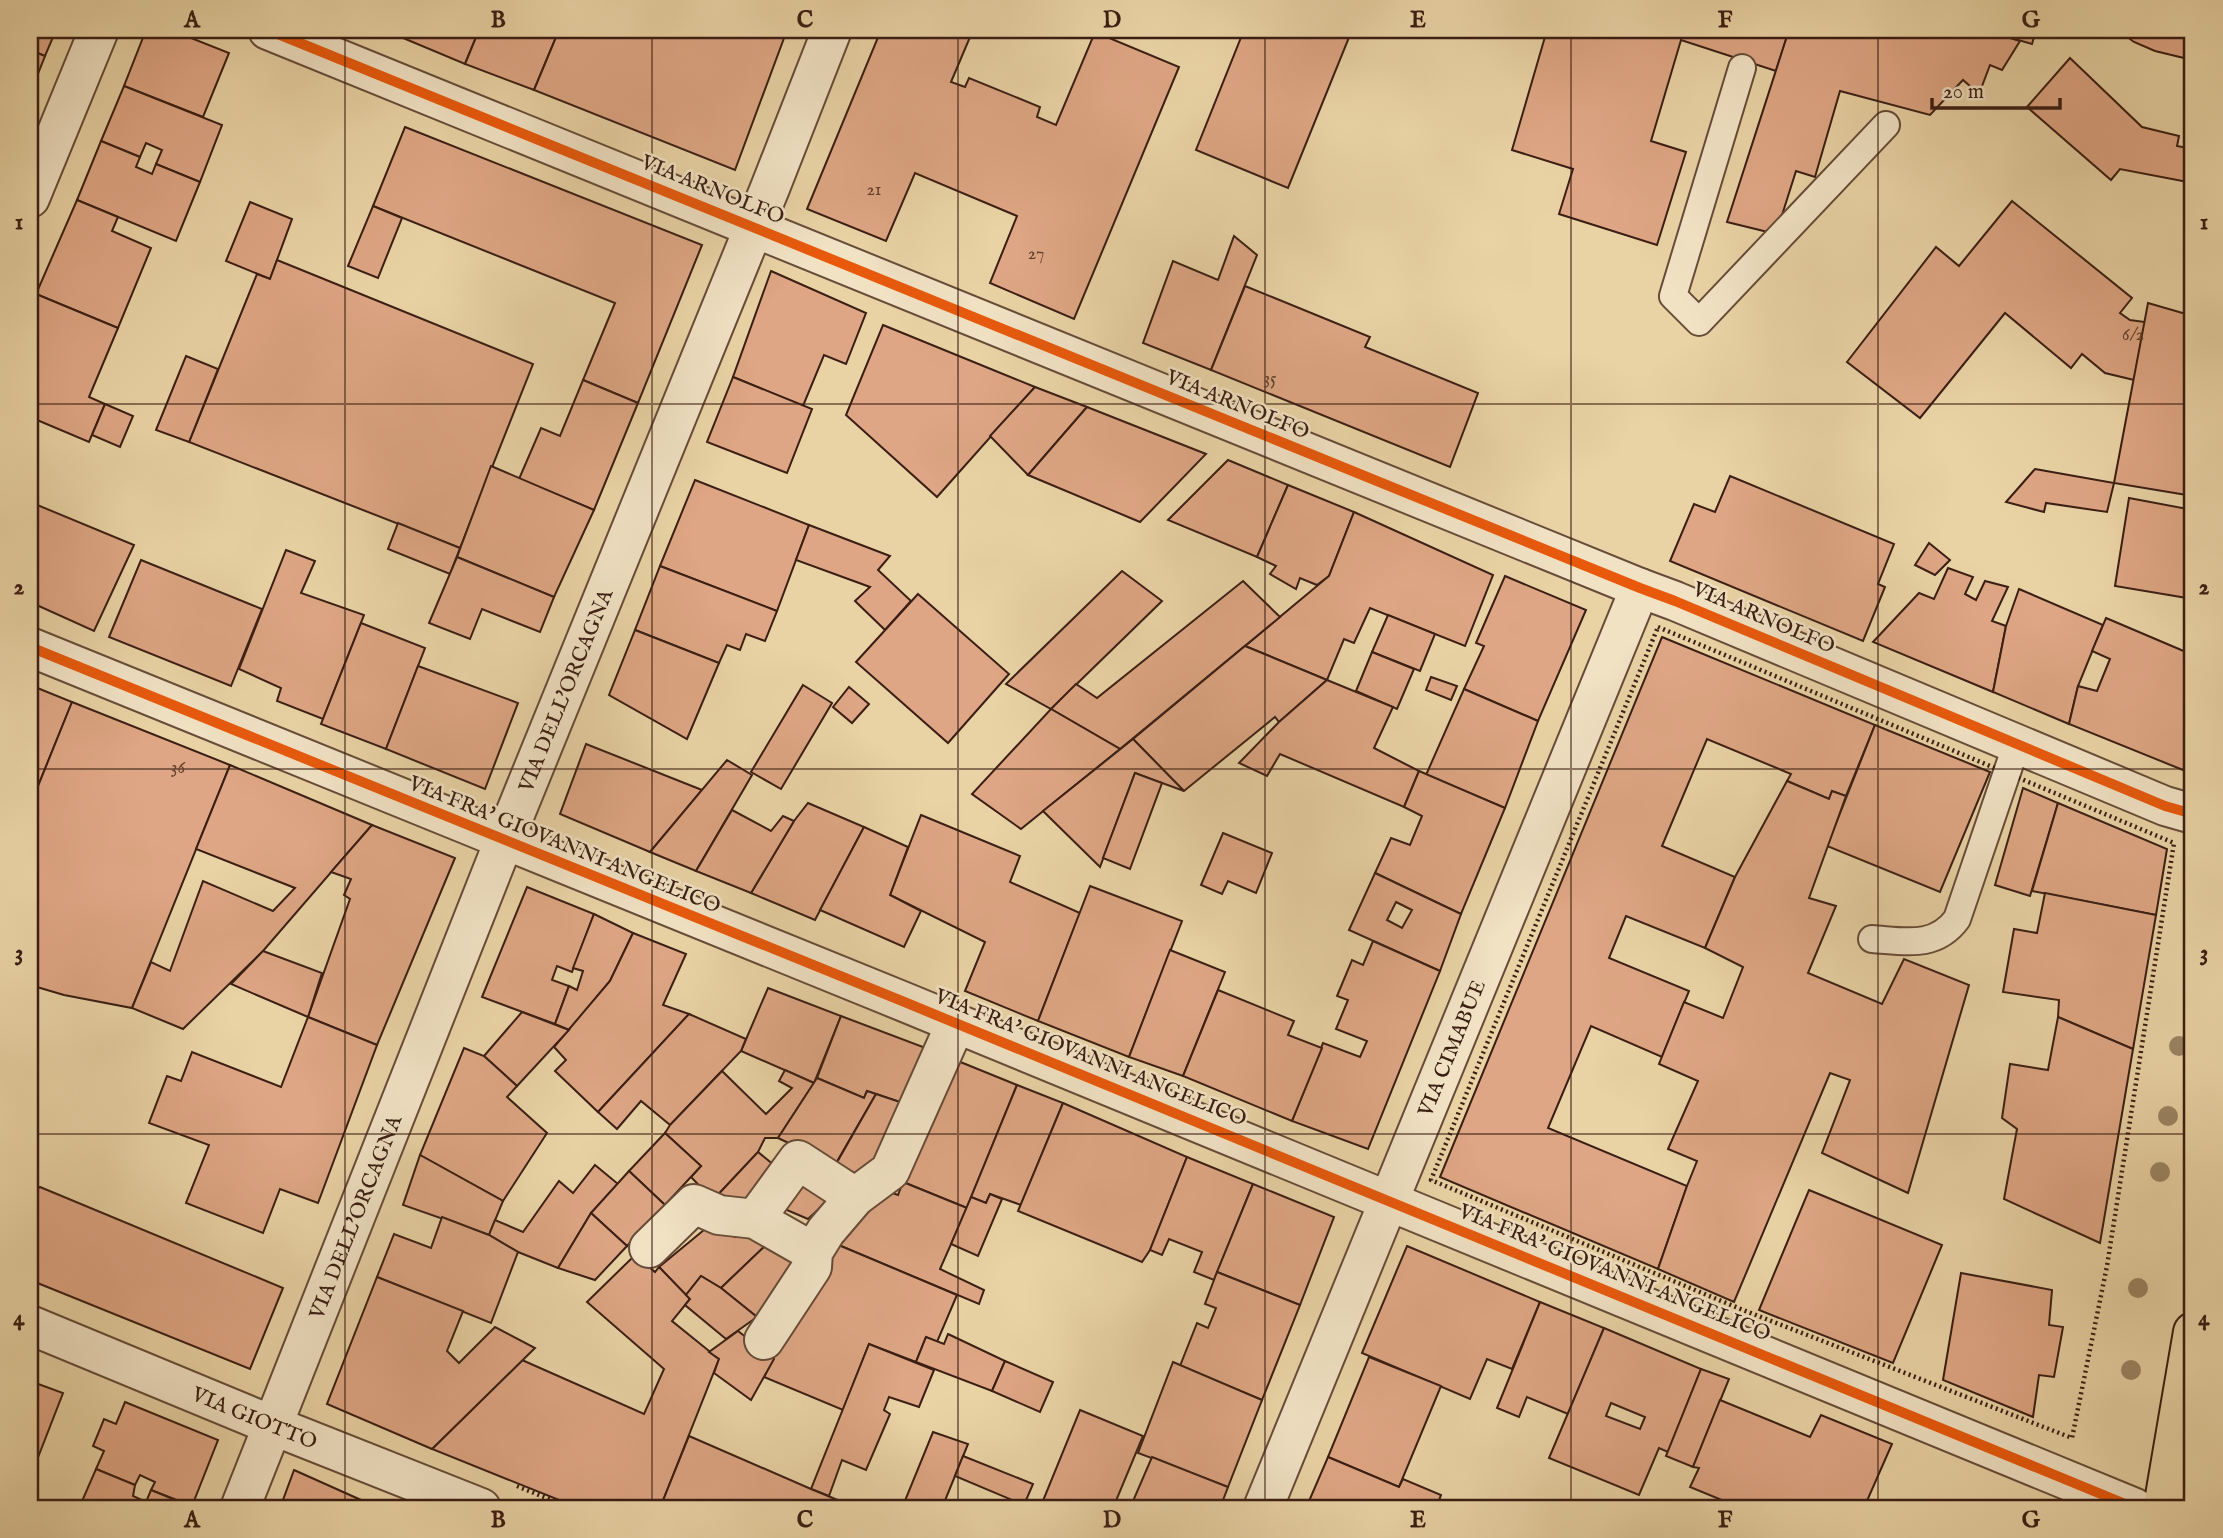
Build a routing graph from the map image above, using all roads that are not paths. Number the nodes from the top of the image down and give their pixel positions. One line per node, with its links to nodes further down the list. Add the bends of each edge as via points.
1 (99, 30): 6 (street)
2 (268, 30): 7 (street, VIA ARNOLFO)
3 (832, 30): 7 (street, VIA DELL'ORCAGNA)
4 (1742, 68): 5 (lane, via 1674,296 1699,322)
5 (1886, 125)
6 (30, 198)
7 (754, 226): 8 (street, VIA ARNOLFO); 12 (street, VIA DELL'ORCAGNA)
8 (1640, 588): 10 (street, VIA ARNOLFO, via 1675,600); 16 (street, VIA CIMABUE)
9 (30, 646): 12 (street, VIA FRA' GIOVANNI ANGELICO)
10 (2012, 758): 11 (street, VIA ARNOLFO); 13 (lane, via 1957,919 1948,931 1933,939)
11 (2193, 814)
12 (504, 841): 14 (street, VIA FRA' GIOVANNI ANGELICO); 23 (street, VIA DELL'ORCAGNA)
13 (1872, 939)
14 (956, 1023): 15 (street, via 890,1171); 16 (street, VIA FRA' GIOVANNI ANGELICO)
15 (855, 1197): 17 (street, via 798,1160); 19 (street)
16 (1388, 1200): 26 (street, VIA CIMABUE); 27 (street, VIA FRA' GIOVANNI ANGELICO)
17 (755, 1219): 18 (street, via 719,1215 694,1204); 19 (street)
18 (649, 1248)
19 (813, 1252): 22 (street, via 812,1267)
20 (30, 1325): 23 (street, VIA GIOTTO)
21 (2193, 1332): 28 (main road)
22 (764, 1340)
23 (274, 1426): 24 (street, VIA DELL'ORCAGNA); 25 (street, VIA GIOTTO)
24 (240, 1508)
25 (481, 1508)
26 (1263, 1508)
27 (2135, 1508)
28 (2163, 1508)

